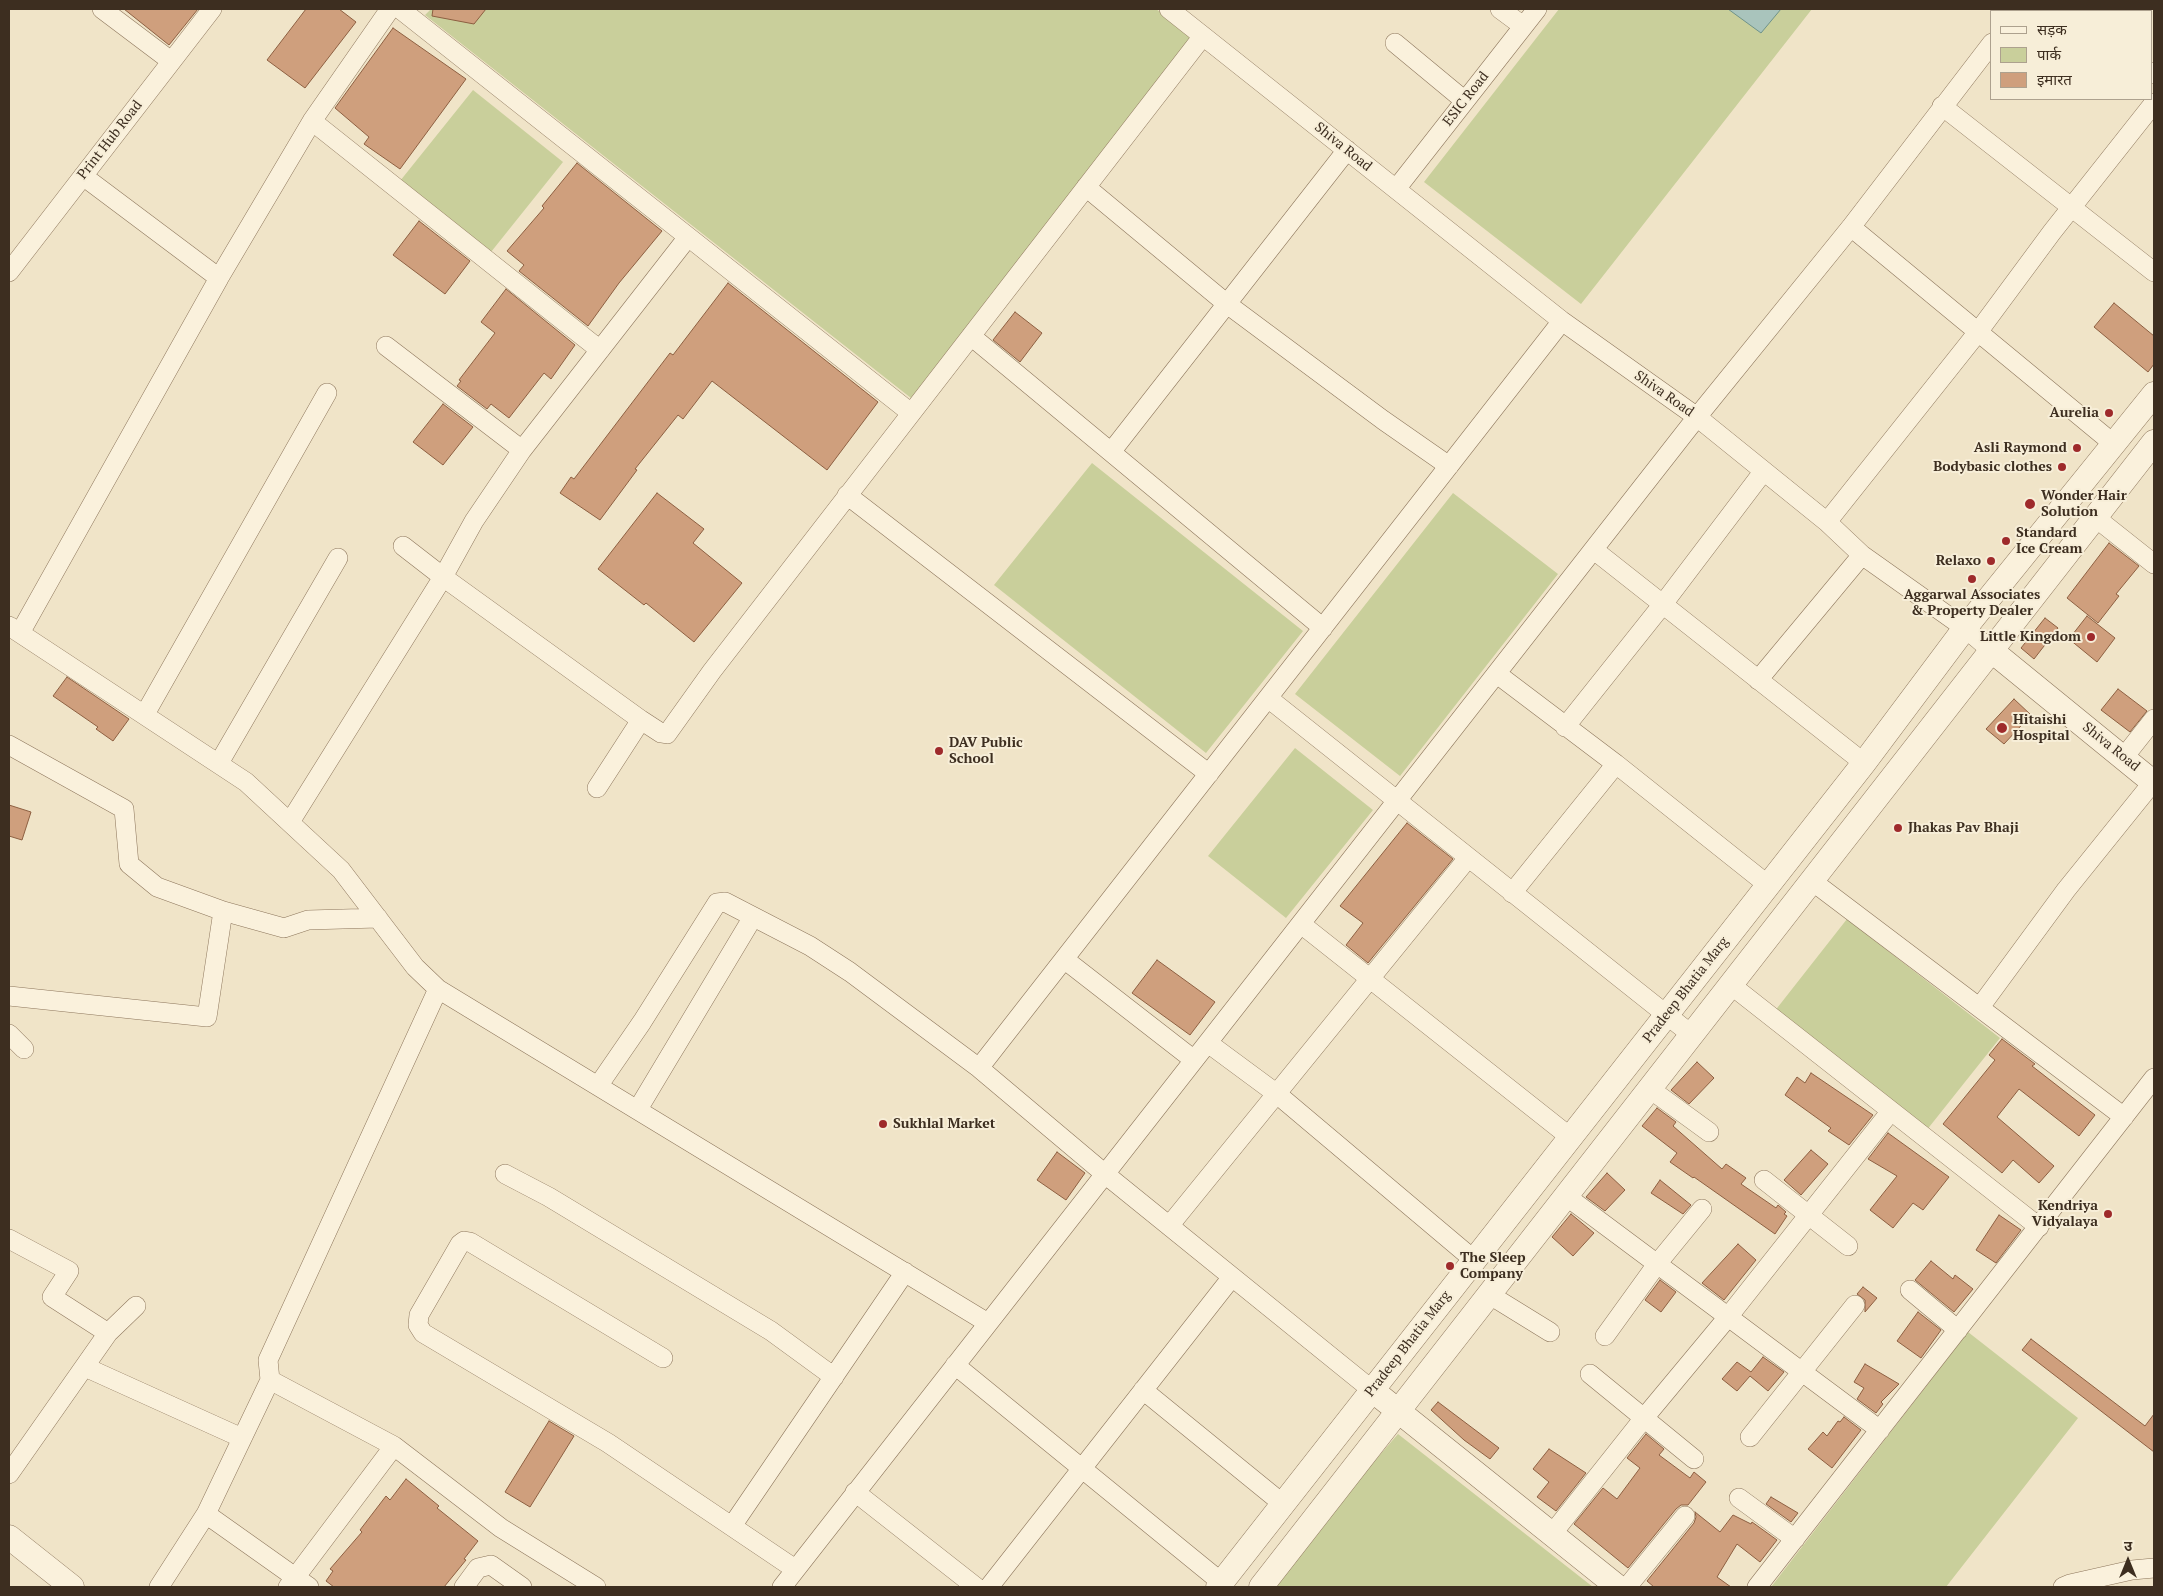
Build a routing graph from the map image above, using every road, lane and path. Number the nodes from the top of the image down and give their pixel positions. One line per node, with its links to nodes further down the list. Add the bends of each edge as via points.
1 (102, 9): 13 (street)
2 (212, 9): 13 (street, Print Hub Road)
3 (390, 9): 17 (street)
4 (400, 9): 24 (street)
5 (1169, 9): 8 (street, Shiva Road)
6 (1500, 9): 9 (street)
7 (1537, 9): 9 (street, ESIC Road)
8 (1190, 15): 10 (street, Shiva Road)
9 (1523, 26): 14 (street, ESIC Road)
10 (1203, 36): 18 (street, Shiva Road); 20 (street)
11 (1395, 43): 14 (street)
12 (1990, 46): 16 (street)
13 (171, 61): 19 (street, Print Hub Road)
14 (1464, 101): 21 (street, ESIC Road)
15 (2154, 103): 22 (street)
16 (1942, 106): 22 (street); 23 (street)
17 (312, 121): 27 (street); 33 (street)
18 (1347, 150): 21 (street, Shiva Road); 28 (street)
19 (83, 176): 25 (street, Print Hub Road); 27 (street)
20 (1086, 187): 28 (street); 31 (street)
21 (1396, 189): 29 (street, Shiva Road)
22 (2072, 208): 26 (street); 30 (street)
23 (1851, 227): 30 (street); 37 (street)
24 (688, 237): 33 (street); 36 (street)
25 (9, 272)
26 (2154, 272)
27 (219, 278): 56 (street)
28 (1227, 304): 41 (street); 42 (street)
29 (1562, 322): 37 (street, Shiva Road); 42 (street)
30 (1978, 332): 39 (street); 46 (street)
31 (971, 336): 36 (street); 41 (street)
32 (386, 346): 40 (street)
33 (600, 350): 40 (street)
34 (327, 393): 61 (street)
35 (2154, 394): 39 (street, Pradeep Bhatia Marg)
36 (911, 413): 44 (street)
37 (1697, 418): 43 (street, Shiva Road); 48 (street)
38 (2154, 442): 45 (street)
39 (2115, 445): 55 (street, Pradeep Bhatia Marg)
40 (522, 450): 52 (street, via 474,521)
41 (1111, 452): 54 (street)
42 (1449, 466): 54 (street)
43 (1763, 472): 46 (street, Shiva Road); 53 (street)
44 (848, 495): 63 (street, via 667,734); 70 (street)
45 (2096, 518): 51 (street); 57 (street)
46 (1827, 522): 49 (street, Shiva Road)
47 (403, 546): 52 (street)
48 (1594, 550): 53 (street); 58 (street)
49 (1862, 555): 55 (street, Shiva Road); 59 (street)
50 (338, 558): 67 (street)
51 (2154, 564)
52 (443, 577): 63 (street); 74 (street)
53 (1663, 604): 59 (street); 64 (street)
54 (1322, 628): 60 (street)
55 (1965, 628): 57 (street, Shiva Road); 68 (street, Pradeep Bhatia Marg)
56 (14, 630): 61 (street)
57 (1992, 651): 66 (street, Shiva Road); 76 (street)
58 (1497, 674): 64 (street); 73 (street)
59 (1758, 680): 68 (street)
60 (1268, 698): 70 (street); 73 (street)
61 (145, 714): 67 (street)
62 (2154, 719): 66 (street)
63 (641, 720): 72 (street)
64 (1565, 727): 69 (street)
65 (9, 745): 79 (street, via 124,808 129,864 157,887)
66 (2124, 757): 71 (street, Shiva Road)
67 (219, 763): 74 (street, via 246,782)
68 (1864, 763): 77 (street, Pradeep Bhatia Marg)
69 (1616, 764): 77 (street); 78 (street)
70 (1209, 774): 83 (street)
71 (2154, 783): 88 (street, via 2066,890)
72 (597, 788)
73 (1397, 801): 75 (street); 82 (street)
74 (290, 822): 81 (street, via 341,870)
75 (1468, 858): 78 (street); 84 (street)
76 (1812, 881): 85 (street); 88 (street)
77 (1768, 885): 89 (street, Pradeep Bhatia Marg)
78 (1512, 893): 89 (street)
79 (224, 912): 81 (street, via 284,928 308,920); 87 (street, via 207,1017)
80 (753, 916): 95 (street, via 810,946 850,972); 97 (street, via 725,902 717,903); 100 (street)
81 (378, 918): 86 (street, via 415,967)
82 (1301, 924): 84 (street); 92 (street)
83 (1064, 959): 94 (street); 95 (street)
84 (1369, 978): 99 (street); 104 (street)
85 (1731, 985): 91 (street); 101 (street)
86 (438, 989): 97 (street); 135 (street, via 268,1360)
87 (9, 996)
88 (1980, 1007): 102 (street)
89 (1666, 1015): 91 (street); 104 (street, Pradeep Bhatia Marg)
90 (9, 1034): 93 (street)
91 (1692, 1035): 98 (street)
92 (1208, 1043): 94 (street); 99 (street)
93 (24, 1049)
94 (1194, 1060): 106 (street)
95 (980, 1068): 106 (street)
96 (2154, 1078): 102 (street)
97 (598, 1086): 100 (street)
98 (1650, 1089): 103 (street); 108 (street)
99 (1277, 1094): 111 (street); 115 (street)
100 (638, 1109): 117 (street)
101 (1891, 1111): 110 (street); 112 (street)
102 (2124, 1117): 112 (street)
103 (1708, 1132)
104 (1570, 1138): 115 (street, Pradeep Bhatia Marg)
105 (505, 1174): 134 (street, via 549,1197 771,1331)
106 (1104, 1174): 111 (street); 124 (street)
107 (1764, 1180): 110 (street)
108 (1566, 1196): 116 (street); 120 (street)
109 (1702, 1209): 116 (street)
110 (1809, 1215): 114 (street); 123 (street)
111 (1169, 1226): 118 (street)
112 (2039, 1227): 125 (street)
113 (9, 1239): 127 (street, via 69,1271 52,1297)
114 (1848, 1246)
115 (1474, 1260): 137 (street, Pradeep Bhatia Marg)
116 (1657, 1264): 123 (street); 128 (street)
117 (905, 1272): 124 (street); 134 (street)
118 (1232, 1277): 136 (street); 137 (street)
119 (1910, 1290): 125 (street)
120 (1490, 1295): 126 (street); 138 (street)
121 (1855, 1305): 132 (street)
122 (136, 1306): 127 (street)
123 (1728, 1317): 132 (street); 139 (street)
124 (988, 1323): 130 (street)
125 (1958, 1330): 140 (street)
126 (1550, 1332)
127 (108, 1333): 131 (street)
128 (1605, 1336)
129 (663, 1358): 152 (street, via 470,1242 460,1244 419,1315 418,1325 423,1333 608,1442)
130 (955, 1365): 145 (street); 147 (street)
131 (85, 1367): 142 (street); 146 (street)
132 (1803, 1372): 140 (street); 141 (street)
133 (1590, 1374): 139 (street)
134 (834, 1377): 152 (street)
135 (270, 1380): 142 (street); 143 (street)
136 (1143, 1390): 145 (street); 149 (street)
137 (1372, 1390): 138 (street); 149 (street, Pradeep Bhatia Marg)
138 (1399, 1411): 153 (street); 168 (street)
139 (1644, 1418): 144 (street); 153 (street)
140 (1880, 1430): 155 (street)
141 (1750, 1437)
142 (242, 1438): 150 (street)
143 (394, 1446): 158 (street); 164 (street, via 501,1528)
144 (1694, 1460)
145 (1082, 1469): 159 (street); 167 (street)
146 (9, 1474)
147 (855, 1492): 157 (street); 166 (street)
148 (1739, 1498): 155 (street)
149 (1283, 1504): 159 (street, Pradeep Bhatia Marg)
150 (206, 1514): 158 (street); 161 (street)
151 (1685, 1516): 170 (street)
152 (732, 1526): 157 (street)
153 (1552, 1534): 169 (street)
154 (9, 1537): 160 (street)
155 (1795, 1539): 171 (street)
156 (2154, 1568): 172 (street)
157 (795, 1569): 165 (street)
158 (298, 1584)
159 (1219, 1585)
160 (72, 1587)
161 (159, 1587)
162 (464, 1587): 163 (street, via 478,1568 491,1565)
163 (522, 1587)
164 (596, 1587)
165 (782, 1587)
166 (976, 1587)
167 (989, 1587)
168 (1262, 1587)
169 (1618, 1587)
170 (1627, 1587)
171 (1757, 1587)
172 (2063, 1587)

